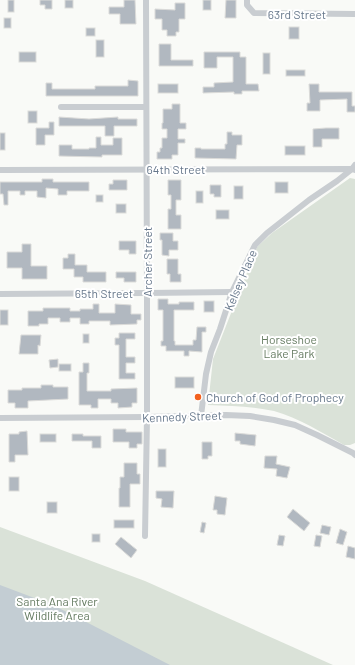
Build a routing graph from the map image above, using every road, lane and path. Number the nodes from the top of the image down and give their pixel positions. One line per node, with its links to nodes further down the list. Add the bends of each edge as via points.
1 (146, 0): 5 (street, Archer Street)
2 (247, 0): 3 (street, 63rd Street, via 254,13)
3 (355, 14)
4 (61, 107): 5 (street)
5 (146, 107): 7 (street, Archer Street)
6 (354, 168): 7 (street, 64th Street); 9 (street, Kelsey Place, via 309,200 255,245)
7 (147, 169): 8 (street, 64th Street); 10 (street, Archer Street)
8 (0, 170)
9 (232, 292): 10 (street, 65th Street); 12 (street, Kelsey Place, via 211,352)
10 (147, 293): 11 (street, 65th Street); 13 (street, Archer Street)
11 (0, 294)
12 (201, 416): 13 (street, Kennedy Street); 15 (street, Kennedy Street, via 250,416 274,420 317,435)
13 (147, 417): 14 (street, Kennedy Street); 16 (street, Archer Street)
14 (0, 418)
15 (354, 453)
16 (145, 536)

